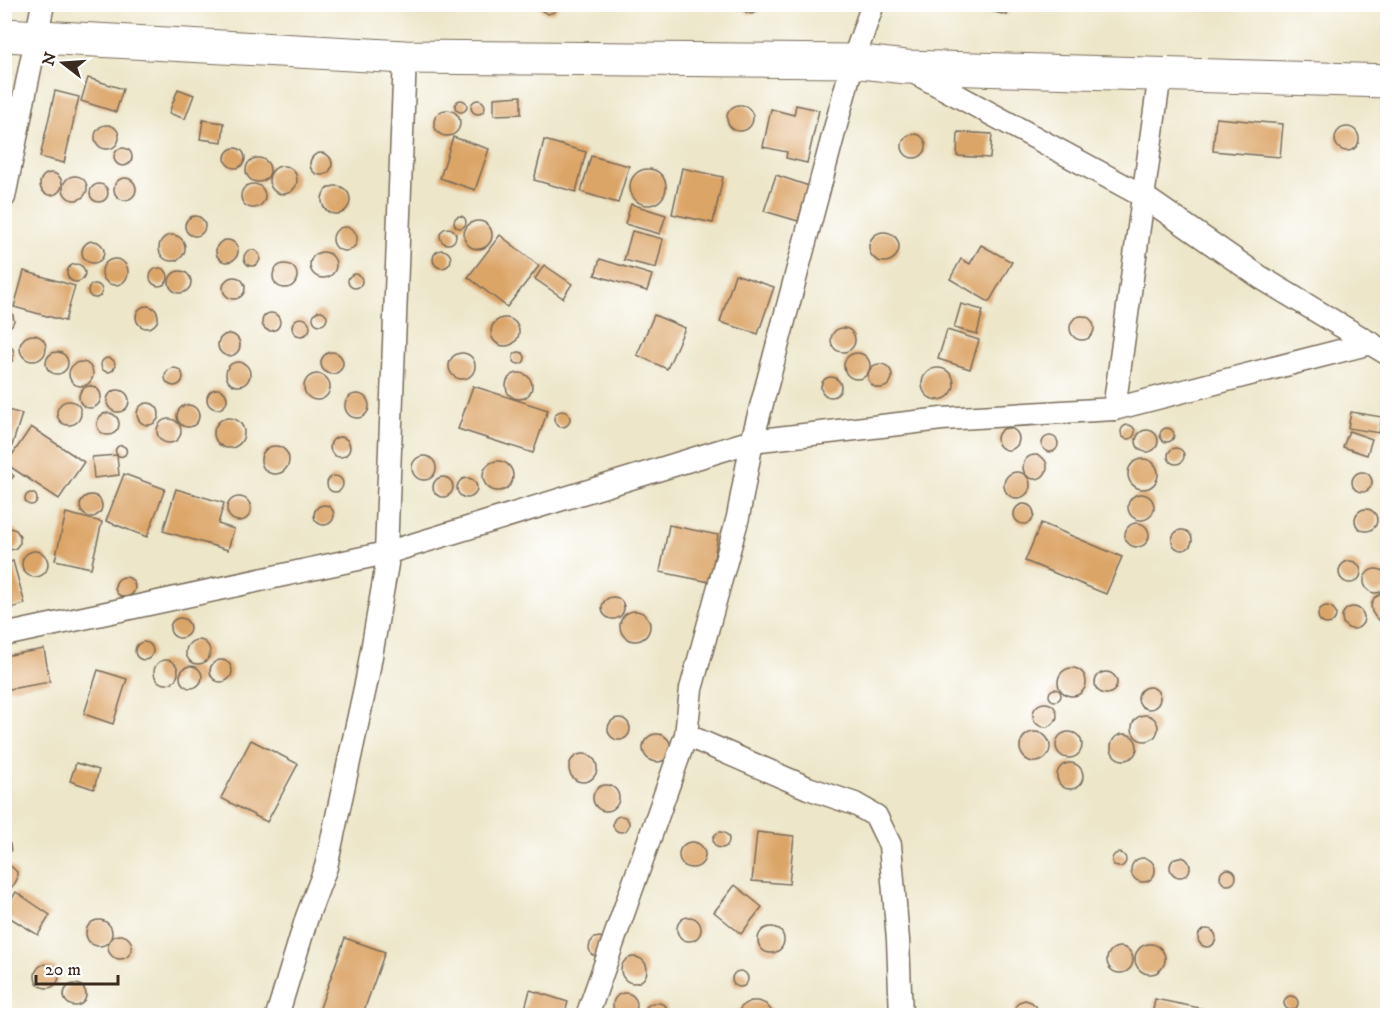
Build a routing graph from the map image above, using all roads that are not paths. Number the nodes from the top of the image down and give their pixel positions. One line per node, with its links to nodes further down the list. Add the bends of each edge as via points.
1 (43, 4): 4 (street)
2 (873, 4): 6 (street)
3 (4, 35): 4 (highway)
4 (37, 37): 5 (highway); 11 (street)
5 (405, 57): 6 (highway); 15 (street)
6 (853, 61): 7 (highway); 14 (street)
7 (906, 67): 8 (highway); 10 (street)
8 (1160, 74): 9 (highway); 10 (street)
9 (1388, 81)
10 (1143, 196): 12 (street, via 1260,277); 13 (street)
11 (4, 197)
12 (1379, 348): 13 (street)
13 (1114, 409): 14 (street, via 942,419)
14 (752, 441): 15 (street); 17 (street, via 738,517 691,689)
15 (386, 553): 16 (street); 18 (street, via 367,679 326,867)
16 (4, 635)
17 (686, 735): 19 (street); 20 (street, via 876,816 890,845)
18 (277, 1016)
19 (587, 1016)
20 (901, 1016)

